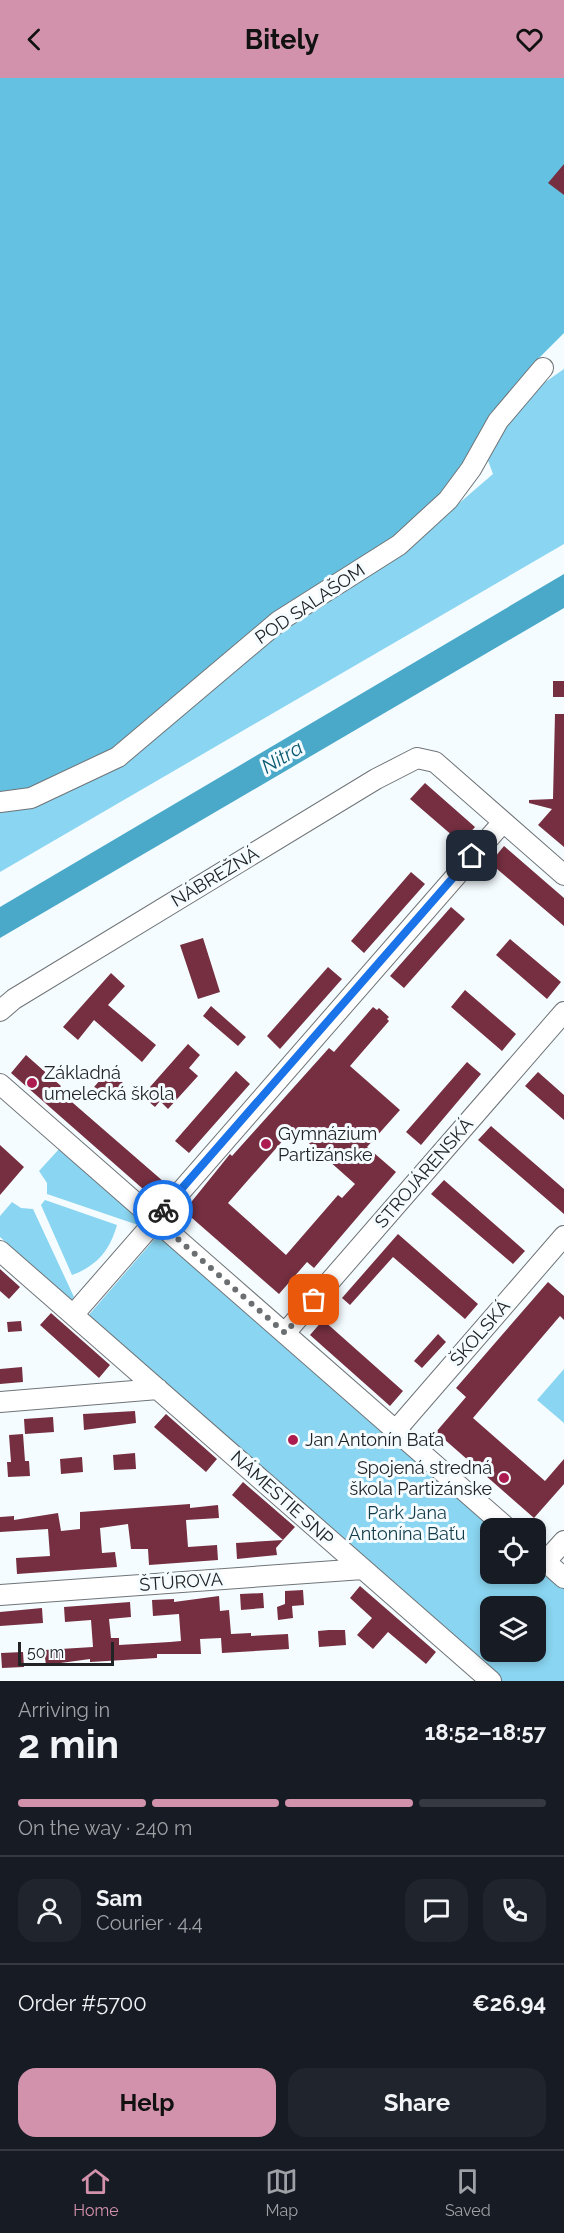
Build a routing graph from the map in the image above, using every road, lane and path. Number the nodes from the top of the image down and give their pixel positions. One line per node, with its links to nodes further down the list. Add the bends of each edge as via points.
1 (543, 368): 2 (street, POD SALAŠOM, via 498,421 448,500 399,545 279,621 118,757 31,798)
2 (0, 802)
3 (503, 822): 4 (street); 5 (street, NÁBREŽNÁ, via 435,762 417,758 376,779); 8 (street)
4 (564, 875)
5 (0, 1011)
6 (564, 1012): 12 (street, STROJÁRENSKÁ)
7 (0, 1084): 8 (street)
8 (155, 1219): 11 (street); 12 (street)
9 (564, 1236): 15 (street, ŠKOLSKÁ)
10 (0, 1251): 11 (street, NÁMESTIE SNP)
11 (73, 1315): 13 (street, NÁMESTIE SNP)
12 (285, 1333): 15 (street)
13 (158, 1389): 14 (street); 20 (street, NÁMESTIE SNP)
14 (0, 1402)
15 (396, 1431): 16 (street)
16 (496, 1518)
17 (564, 1540): 18 (street)
18 (546, 1554)
19 (546, 1563): 21 (street)
20 (363, 1569): 22 (street, ŠTÚROVA); 23 (street, NÁMESTIE SNP)
21 (564, 1578)
22 (0, 1595)
23 (491, 1681)

